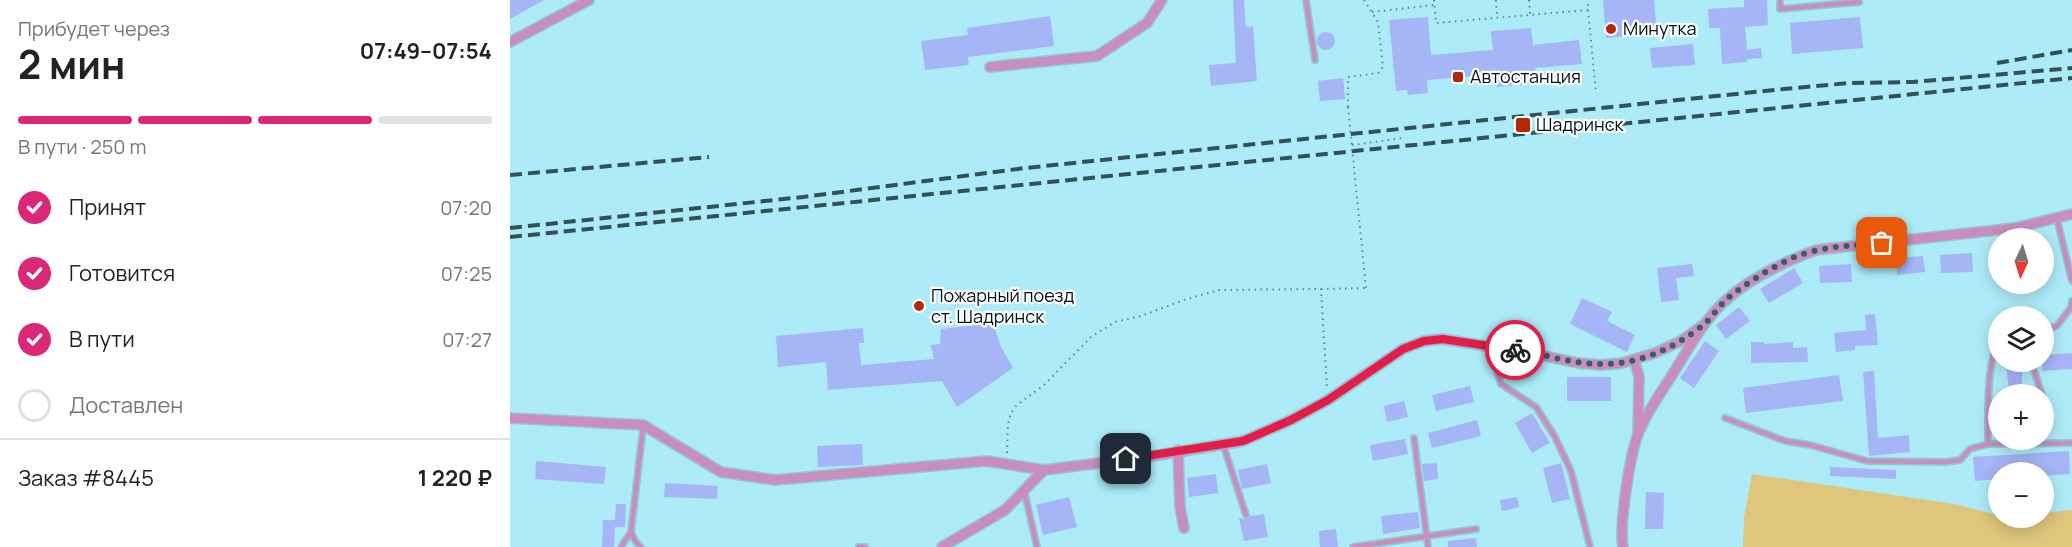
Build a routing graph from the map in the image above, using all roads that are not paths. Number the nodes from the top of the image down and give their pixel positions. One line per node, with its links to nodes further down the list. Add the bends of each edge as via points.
1 (589, 0): 6 (street)
2 (1162, 0): 8 (street, via 1147,23 1096,56)
3 (1306, 0): 7 (lane)
4 (1780, 0): 5 (lane, via 1780,9)
5 (1859, 2)
6 (510, 42)
7 (1315, 60)
8 (990, 67)
9 (2072, 214): 10 (street)
10 (2057, 219): 11 (lane); 13 (street, via 2015,228 1816,250 1786,261 1750,282 1725,301)
11 (2072, 281)
12 (2072, 300): 14 (lane, via 2071,307)
13 (1704, 325): 16 (street, via 1681,341); 21 (street, via 1654,403)
14 (2054, 327)
15 (1496, 348): 16 (street, via 1578,363 1602,365); 24 (street, via 1443,339 1424,341 1403,349 1291,420 1243,441); 42 (lane, via 1502,384 1536,407 1555,437 1571,471)
16 (1634, 360): 21 (street, via 1639,376)
17 (510, 418): 27 (street, via 643,425 721,472 775,480 987,461)
18 (1725, 418): 25 (lane, via 1785,441 1867,461 1946,462 1960,460 1970,449)
19 (643, 428): 32 (lane)
20 (1414, 438): 33 (lane)
21 (1637, 438): 43 (street, via 1624,510)
22 (2054, 443): 23 (lane)
23 (2072, 443)
24 (1223, 444): 26 (street); 29 (lane)
25 (1988, 444)
26 (1178, 450): 27 (street); 30 (street)
27 (1044, 470): 28 (street)
28 (1024, 490): 38 (street, via 1005,510); 39 (lane)
29 (1246, 515)
30 (1184, 528)
31 (1476, 529): 33 (lane)
32 (632, 532): 34 (lane); 35 (lane)
33 (1428, 535): 40 (lane); 41 (lane)
34 (621, 547)
35 (640, 547)
36 (859, 547): 37 (lane)
37 (865, 547)
38 (942, 547)
39 (1037, 547)
40 (1353, 547)
41 (1428, 547)
42 (1590, 547)
43 (1623, 547)

